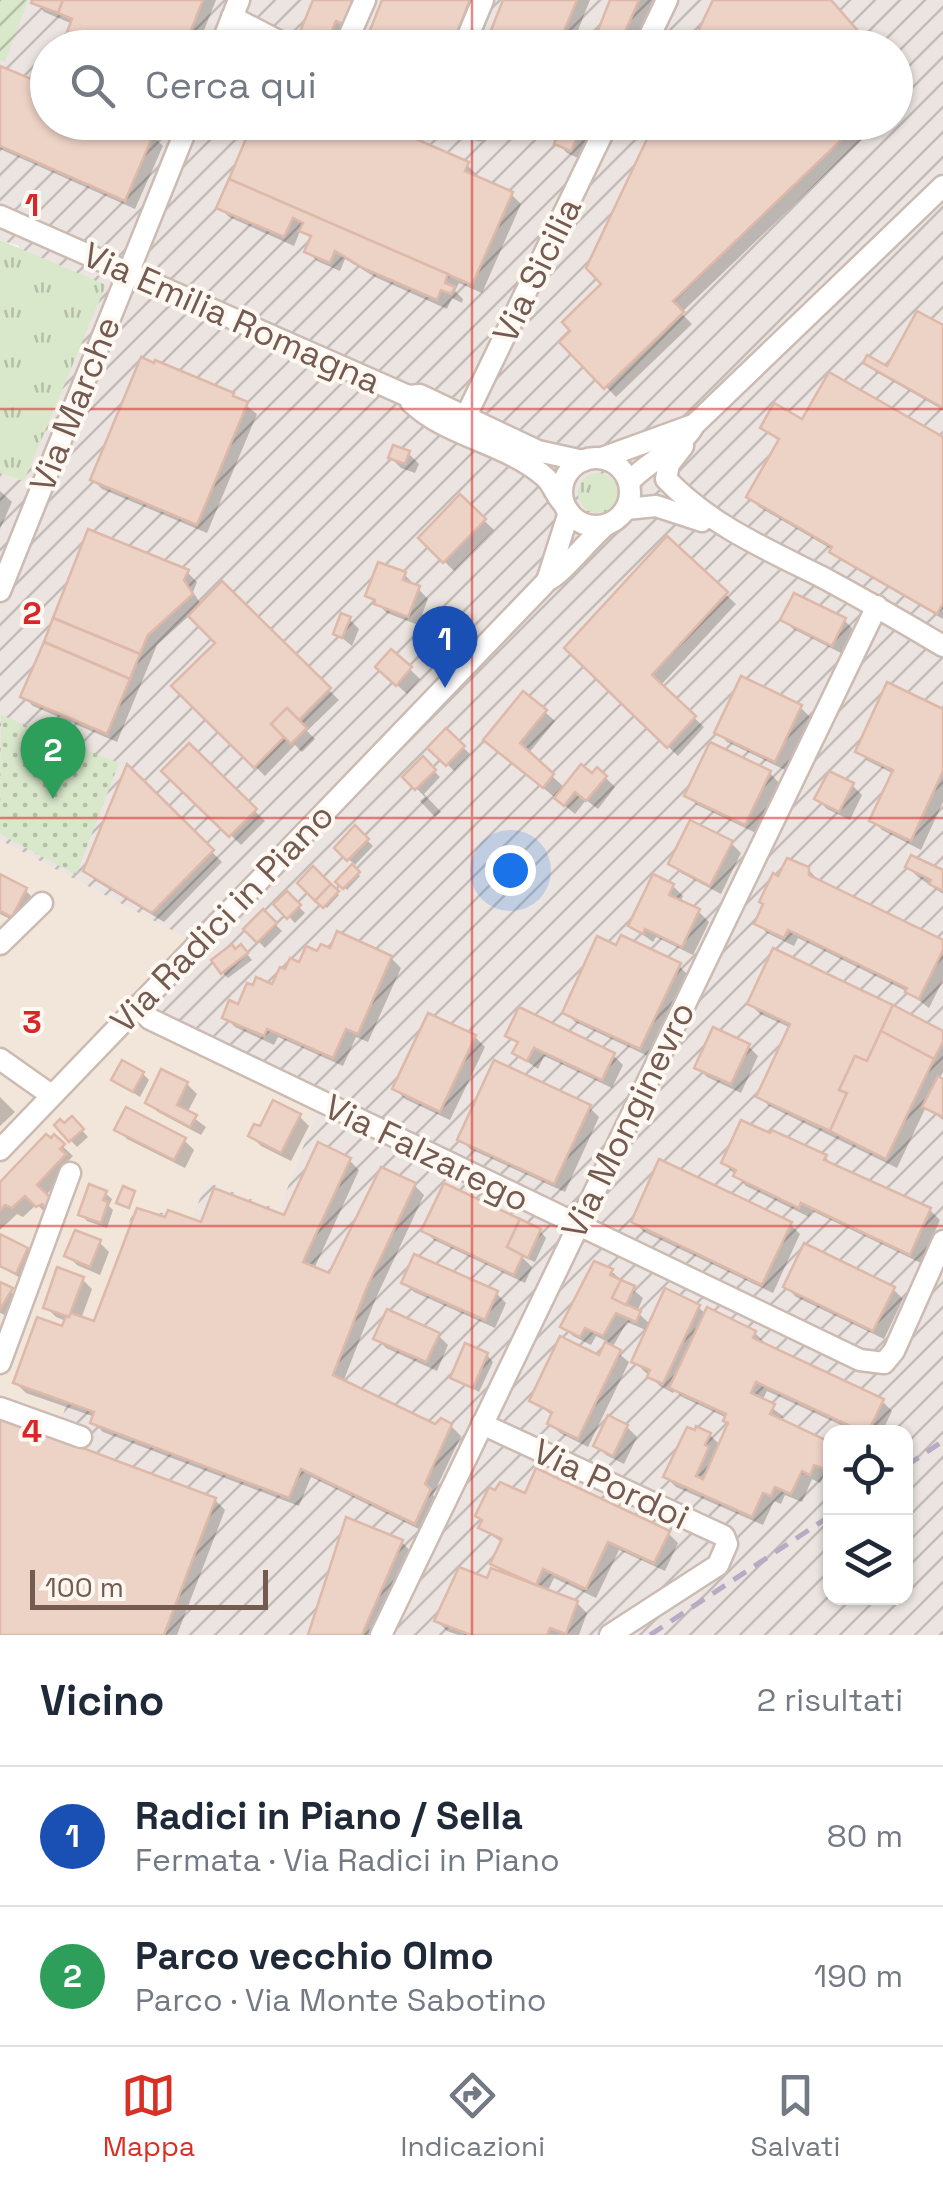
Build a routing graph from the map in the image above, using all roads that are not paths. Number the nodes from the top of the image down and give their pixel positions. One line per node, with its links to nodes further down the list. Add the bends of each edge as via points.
1 (365, 0): 6 (street)
2 (483, 0): 7 (street)
3 (667, 0): 8 (street)
4 (236, 9): 5 (street)
5 (266, 30)
6 (352, 30)
7 (470, 30)
8 (653, 30)
9 (183, 140): 13 (street, Via Marche)
10 (599, 140): 15 (street, Via Sicilia)
11 (943, 186): 16 (street)
12 (0, 216): 13 (street, Via Emilia Romagna)
13 (128, 273): 14 (street, Via Emilia Romagna); 25 (street, Via Marche)
14 (408, 396): 15 (street, Via Emilia Romagna); 20 (street, Via Emilia Romagna, via 441,422 534,469)
15 (466, 416): 17 (street, Via Emilia Romagna, via 538,450)
16 (692, 431): 17 (street); 18 (street); 19 (street, via 666,479)
17 (592, 460): 18 (street, via 616,464); 20 (street, via 574,466 563,484)
18 (629, 484): 19 (street); 21 (street)
19 (690, 504): 23 (street)
20 (567, 508): 22 (street, via 585,524); 24 (street)
21 (626, 509): 22 (street); 23 (street, via 656,506)
22 (606, 524): 24 (street, Via Radici in Piano)
23 (719, 524): 26 (street)
24 (548, 580): 30 (street, Via Radici in Piano)
25 (0, 591)
26 (877, 606): 27 (street); 35 (street, Via Monginevro)
27 (943, 646)
28 (42, 903): 29 (street)
29 (0, 944)
30 (136, 1007): 32 (street, Via Radici in Piano); 35 (street, Via Falzarego, via 150,1020)
31 (0, 1059): 32 (street)
32 (52, 1095): 33 (street, Via Radici in Piano)
33 (0, 1150)
34 (70, 1173): 37 (street)
35 (577, 1226): 36 (street, Via Falzarego, via 860,1360 884,1363); 39 (street, Via Monginevro)
36 (943, 1241)
37 (0, 1363)
38 (0, 1408): 40 (street)
39 (482, 1424): 41 (street, Via Monginevro); 42 (street, Via Pordoi, via 724,1536 718,1565)
40 (81, 1437)
41 (381, 1635)
42 (610, 1635)

